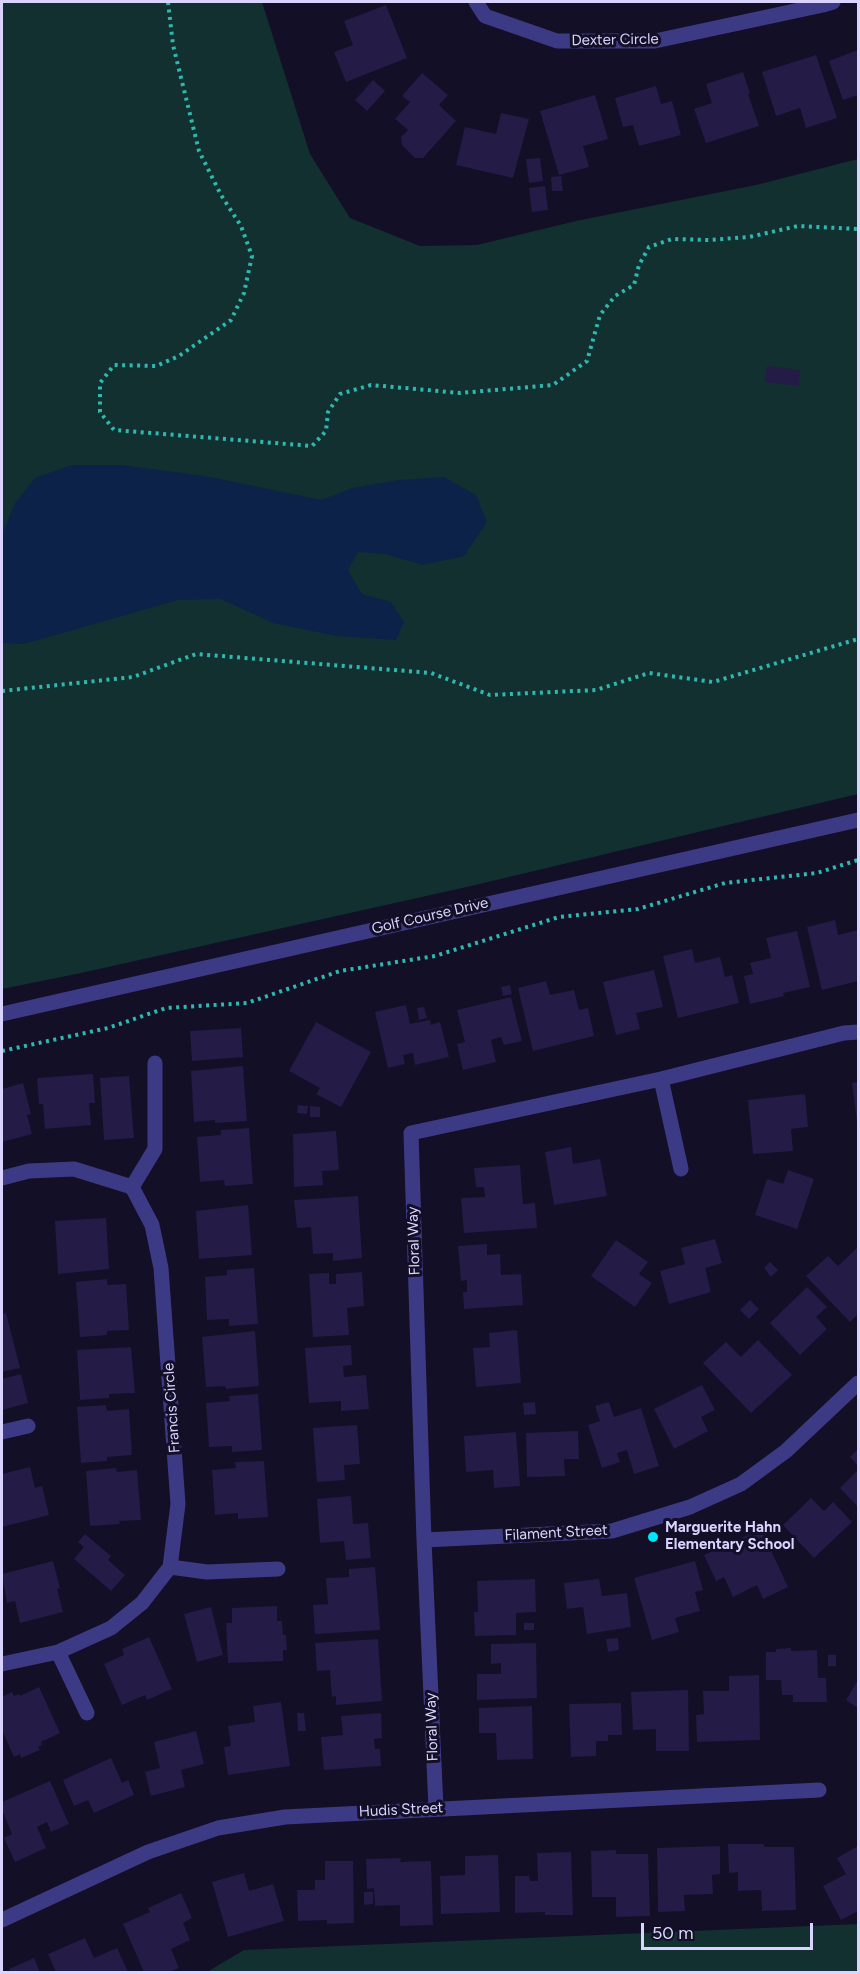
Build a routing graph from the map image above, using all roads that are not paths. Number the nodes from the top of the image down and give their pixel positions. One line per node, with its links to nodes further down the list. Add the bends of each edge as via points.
1 (476, 2): 2 (street, Dexter Circle, via 485,16 557,41 655,41)
2 (826, 3)
3 (858, 820): 4 (street, Golf Course Drive)
4 (2, 1014)
5 (858, 1032): 7 (street, Floral Way)
6 (155, 1063): 10 (street, via 155,1149)
7 (661, 1079): 8 (street); 14 (street, Floral Way, via 411,1133)
8 (681, 1169)
9 (2, 1178): 10 (street, via 74,1169)
10 (132, 1187): 15 (street, Francis Circle, via 152,1225 161,1268 178,1504)
11 (858, 1383): 14 (street, Filament Street, via 786,1451 741,1484 690,1507 612,1531)
12 (28, 1426): 13 (street)
13 (2, 1432)
14 (424, 1540): 21 (street, Floral Way)
15 (170, 1567): 16 (street, via 207,1572); 17 (street, via 142,1603 111,1628)
16 (278, 1569)
17 (58, 1652): 18 (street); 19 (street)
18 (2, 1665)
19 (87, 1713)
20 (819, 1791): 21 (street, Hudis Street)
21 (436, 1808): 22 (street, Hudis Street, via 285,1817 218,1828 148,1852)
22 (2, 1920)

